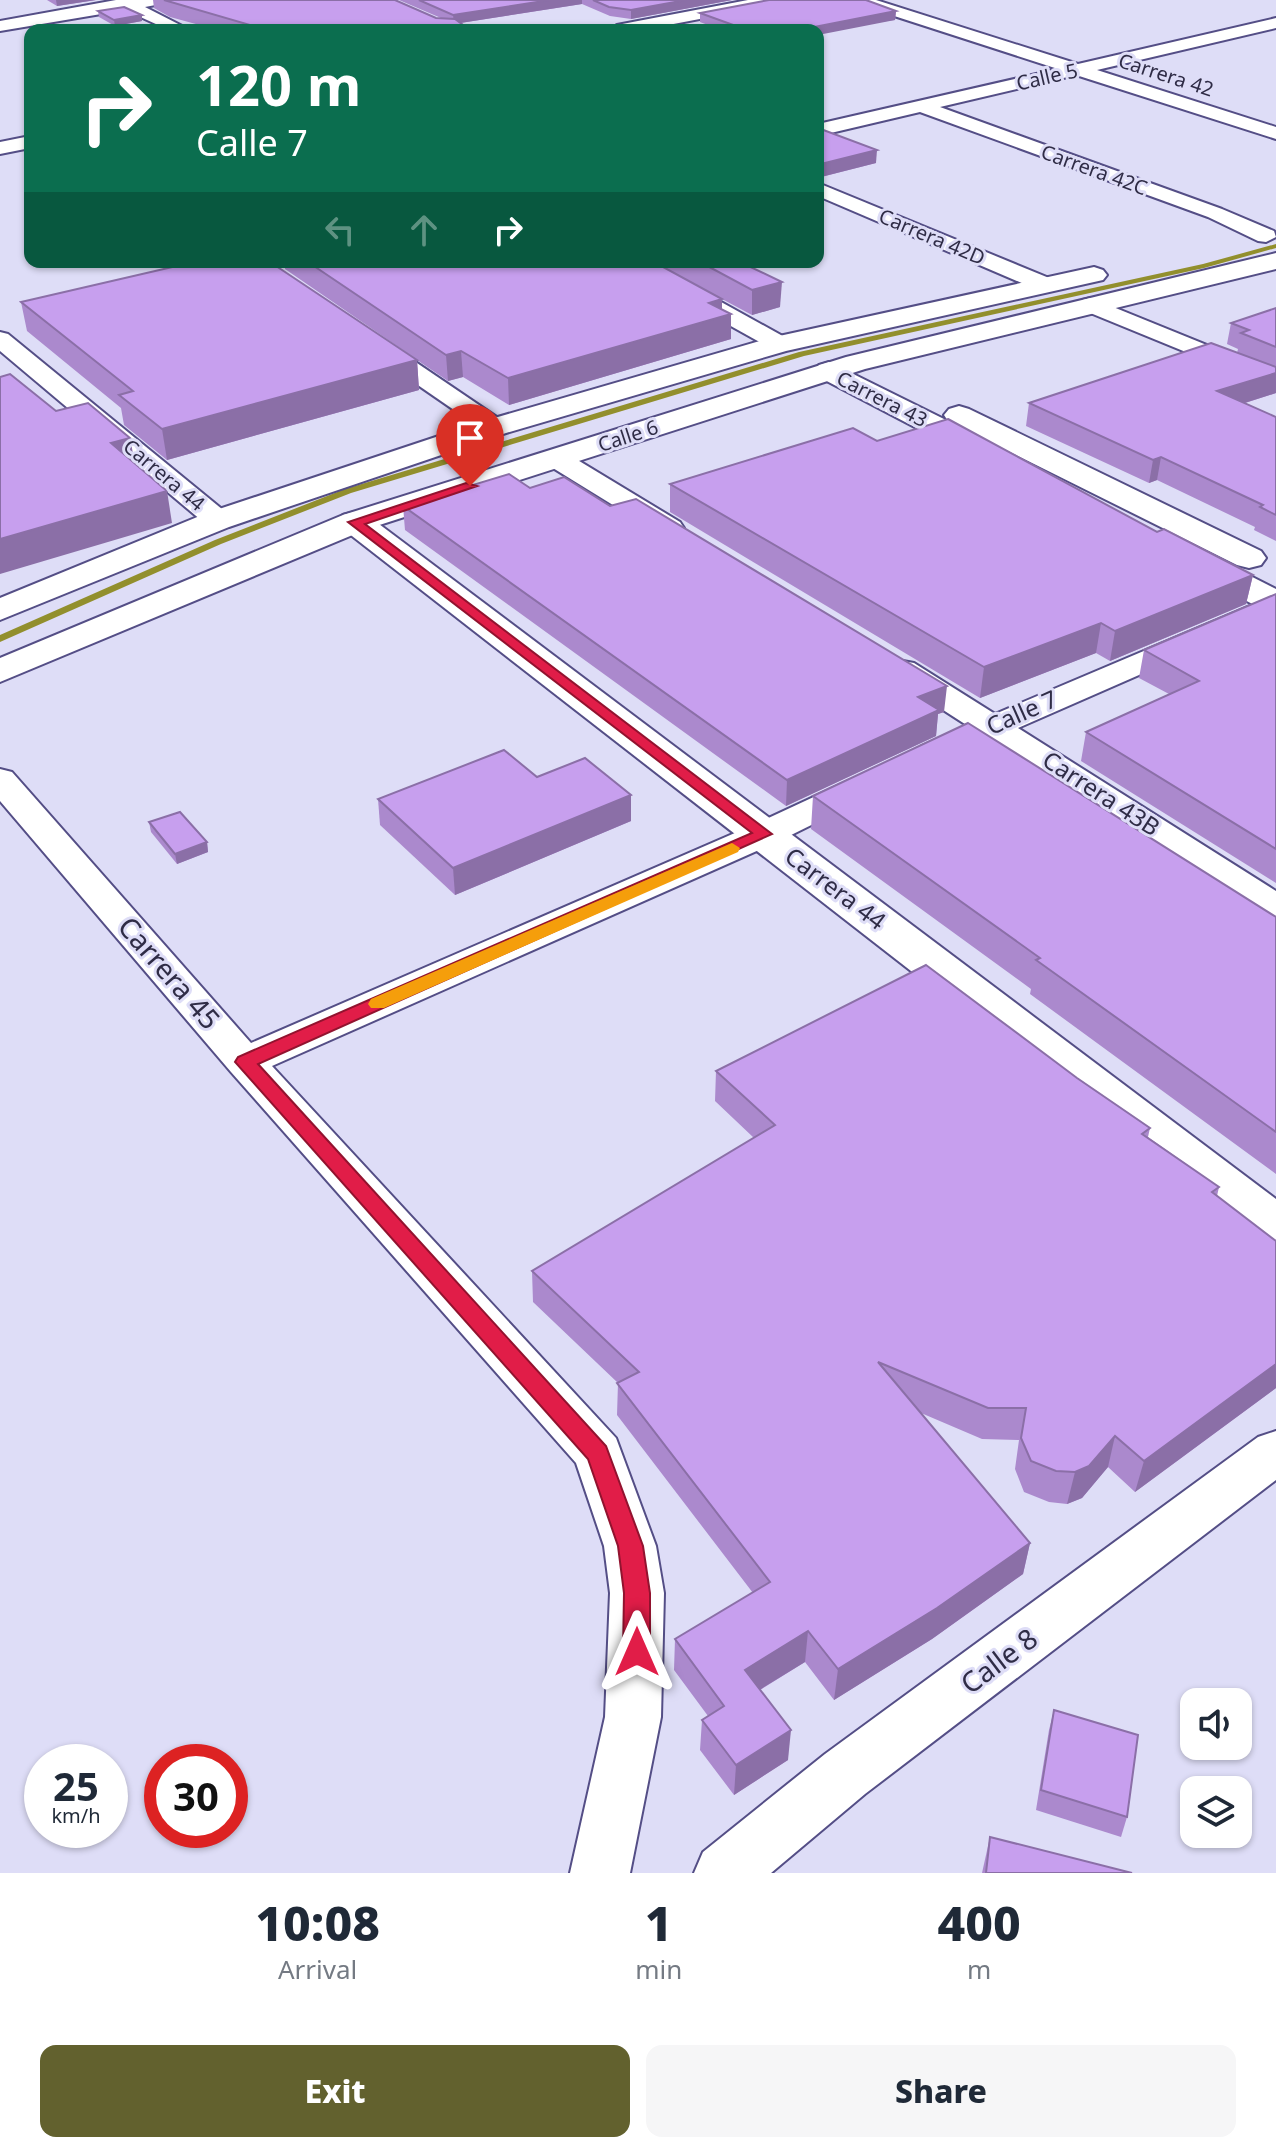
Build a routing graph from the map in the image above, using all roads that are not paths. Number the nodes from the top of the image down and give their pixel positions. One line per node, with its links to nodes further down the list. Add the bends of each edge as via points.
1 (160, 0): 4 (street)
2 (773, 0): 6 (street)
3 (860, 0): 11 (street, Carrera 42)
4 (122, 3): 8 (street); 10 (street)
5 (649, 10): 6 (street)
6 (676, 19): 9 (street)
7 (1276, 23): 11 (street, Calle 5)
8 (169, 24)
9 (649, 24)
10 (0, 26)
11 (1078, 70): 12 (street, Calle 5); 14 (street, Carrera 42)
12 (921, 106): 13 (street, Calle 5); 18 (street, Carrera 42C, via 1215,213)
13 (824, 129)
14 (1276, 133)
15 (24, 143): 16 (street)
16 (0, 148)
17 (824, 192): 22 (street, Carrera 42D)
18 (1273, 243): 19 (main road); 23 (main road, Calle 6)
19 (1222, 246)
20 (644, 268): 26 (street)
21 (1119, 269): 22 (main road, Calle 6)
22 (1046, 285): 26 (main road, Calle 6)
23 (1091, 305): 27 (main road, Calle 6); 28 (street)
24 (5, 328): 31 (street, Carrera 44)
25 (359, 334): 29 (street)
26 (780, 344): 29 (main road, Calle 6)
27 (842, 367): 30 (main road, Calle 6); 34 (main road, Carrera 43); 35 (main road, Carrera 43)
28 (1276, 382)
29 (495, 427): 31 (main road, Calle 6)
30 (557, 459): 32 (main road, Calle 6); 33 (street)
31 (218, 520): 36 (main road, Calle 6)
32 (355, 522): 38 (main road, Calle 6); 41 (main road, Carrera 44)
33 (697, 545)
34 (1276, 571)
35 (1276, 603): 39 (street, Calle 7)
36 (0, 610)
37 (872, 651): 39 (street, Carrera 43B)
38 (0, 671)
39 (994, 725): 41 (street, Calle 7); 42 (street, Carrera 43B)
40 (0, 779): 43 (street, Carrera 45)
41 (764, 834): 43 (street, Calle 7); 44 (main road, Carrera 44)
42 (1276, 907)
43 (245, 1062): 46 (street, Carrera 45, via 598,1453 630,1546 637,1593 633,1717)
44 (1276, 1227)
45 (1276, 1452): 47 (street, Calle 8, via 845,1774)
46 (600, 1873)
47 (724, 1873)

